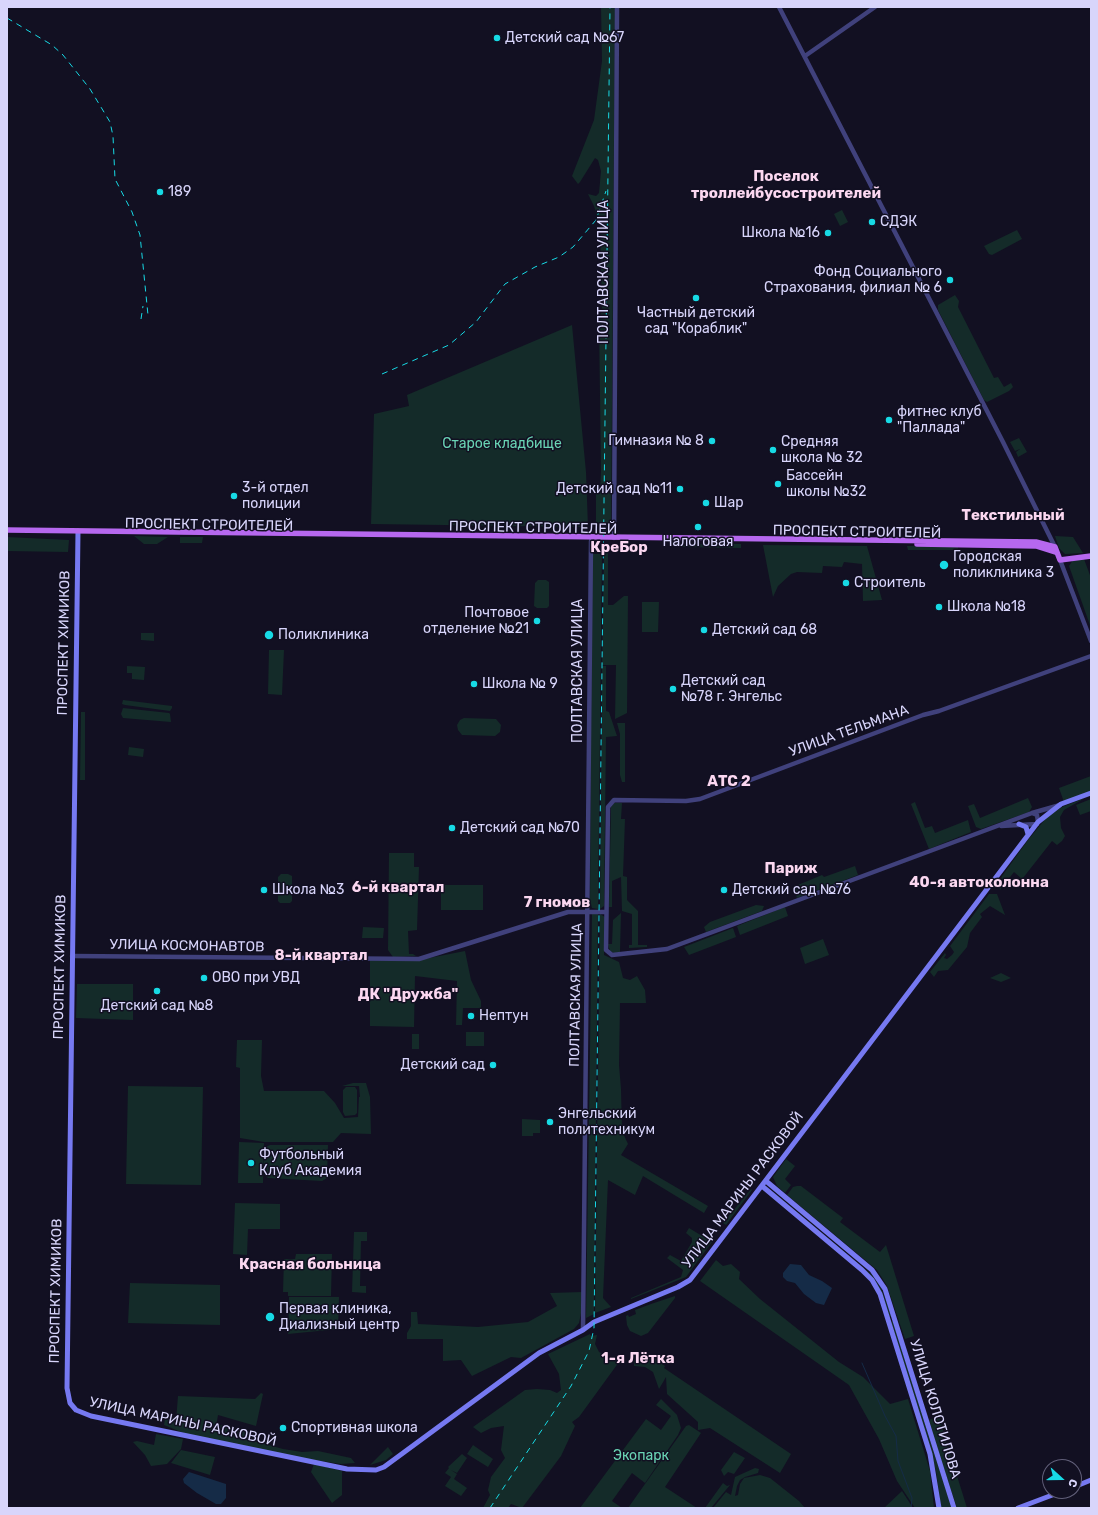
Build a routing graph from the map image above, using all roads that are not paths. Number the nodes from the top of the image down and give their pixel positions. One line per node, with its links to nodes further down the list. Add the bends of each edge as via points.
1 (617, 7): 9 (street, ПОЛТАВСКАЯ УЛИЦА)
2 (779, 7): 4 (street)
3 (875, 7): 4 (street)
4 (805, 56): 11 (street, via 1004,442)
5 (7, 530): 6 (main road, ПРОСПЕКТ СТРОИТЕЛЕЙ)
6 (78, 533): 7 (main road, ПРОСПЕКТ СТРОИТЕЛЕЙ); 8 (main road, ПРОСПЕКТ СТРОИТЕЛЕЙ); 26 (main road, ПРОСПЕКТ ХИМИКОВ)
7 (7, 534)
8 (394, 537): 9 (main road, ПРОСПЕКТ СТРОИТЕЛЕЙ); 10 (main road, ПРОСПЕКТ СТРОИТЕЛЕЙ)
9 (614, 539): 10 (main road, ПРОСПЕКТ СТРОИТЕЛЕЙ); 11 (main road, ПРОСПЕКТ СТРОИТЕЛЕЙ, via 1036,546)
10 (591, 541): 24 (street, ПОЛТАВСКАЯ УЛИЦА)
11 (1056, 550): 13 (main road)
12 (1091, 556): 13 (main road)
13 (1060, 560): 14 (street)
14 (1091, 641)
15 (1091, 656): 17 (street, УЛИЦА ТЕЛЬМАНА, via 700,798 686,801)
16 (1091, 793): 18 (main road, УЛИЦА МАРИНЫ РАСКОВОЙ)
17 (610, 802): 25 (street, ПОЛТАВСКАЯ УЛИЦА)
18 (1061, 804): 19 (street); 20 (main road, УЛИЦА МАРИНЫ РАСКОВОЙ)
19 (1032, 813): 20 (street, via 1037,815); 22 (street)
20 (1038, 823): 21 (street); 23 (main road, УЛИЦА МАРИНЫ РАСКОВОЙ)
21 (1019, 824): 22 (street); 23 (main road, via 1026,827)
22 (991, 828): 25 (street, ПОЛТАВСКАЯ УЛИЦА, via 667,949 612,955 606,947)
23 (1028, 834): 27 (main road, УЛИЦА МАРИНЫ РАСКОВОЙ)
24 (589, 912): 25 (street, УЛИЦА КОСМОНАВТОВ); 26 (street, УЛИЦА КОСМОНАВТОВ, via 568,912 419,959); 31 (street, ПОЛТАВСКАЯ УЛИЦА)
25 (606, 912)
26 (72, 956): 32 (main road, ПРОСПЕКТ ХИМИКОВ, via 67,1381)
27 (766, 1181): 28 (main road, УЛИЦА МАРИНЫ РАСКОВОЙ); 29 (main road, УЛИЦА КОЛОТИЛОВА, via 872,1270 885,1288)
28 (762, 1186): 30 (main road, УЛИЦА КОЛОТИЛОВА, via 872,1280); 31 (main road, УЛИЦА МАРИНЫ РАСКОВОЙ, via 690,1280 594,1322)
29 (895, 1317): 30 (main road); 35 (main road, УЛИЦА КОЛОТИЛОВА)
30 (889, 1319): 34 (main road, УЛИЦА КОЛОТИЛОВА, via 930,1454)
31 (583, 1330): 32 (main road, УЛИЦА МАРИНЫ РАСКОВОЙ, via 539,1353 388,1464 376,1470 347,1469 91,1416 76,1410)
32 (70, 1403)
33 (1042, 1499): 36 (main road)
34 (939, 1508)
35 (954, 1508)
36 (1018, 1508)

